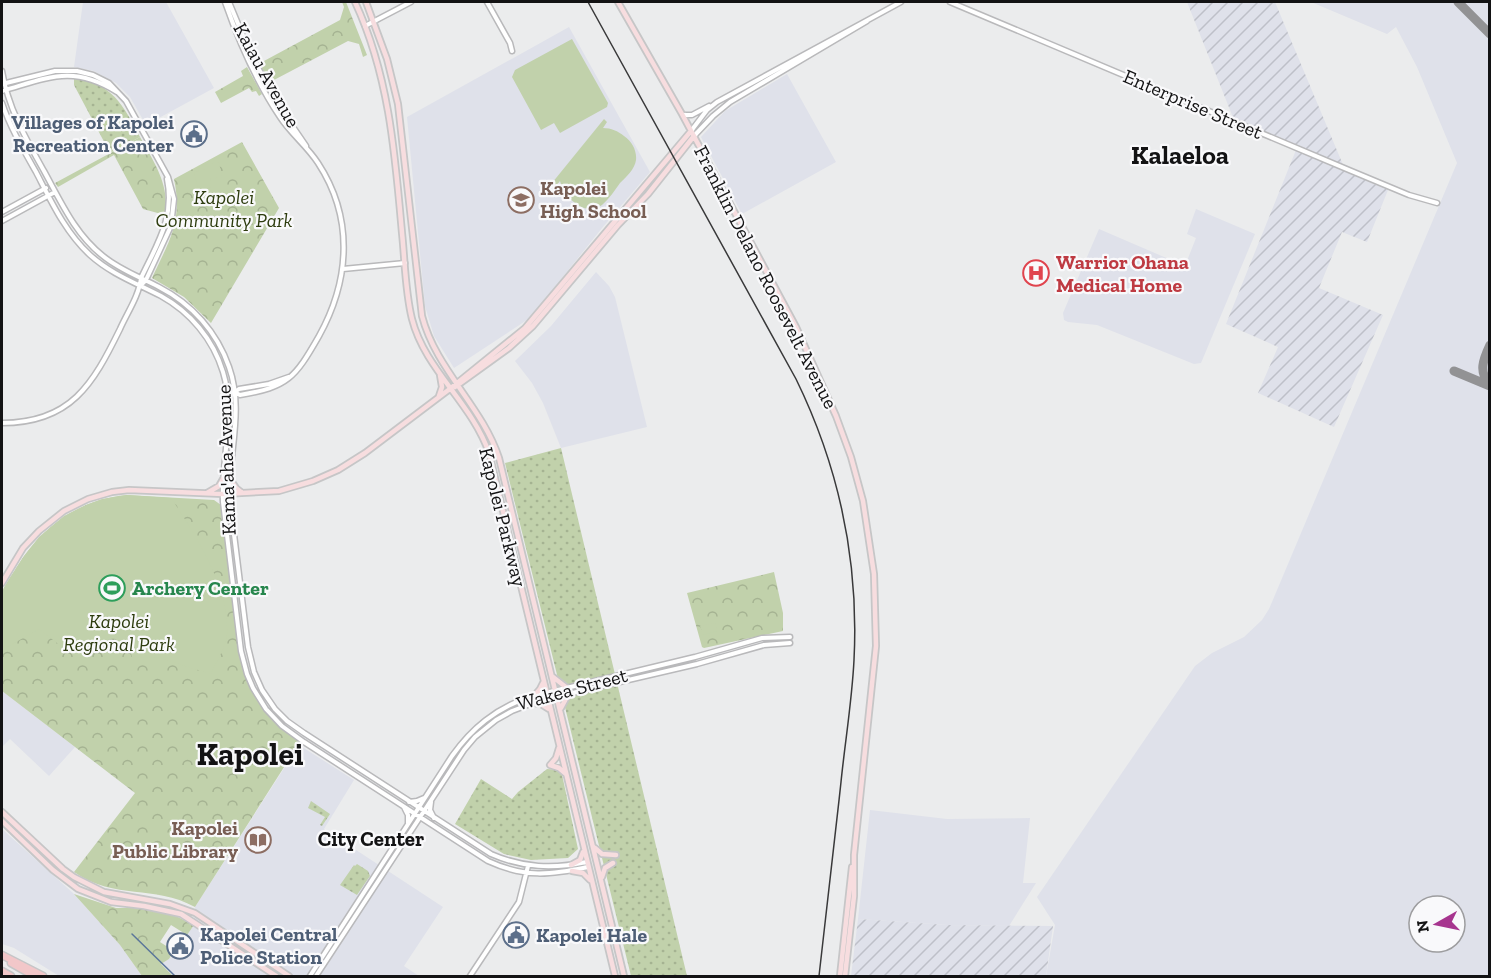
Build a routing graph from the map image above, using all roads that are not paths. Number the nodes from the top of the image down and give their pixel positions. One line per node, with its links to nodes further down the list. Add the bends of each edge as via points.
1 (227, 2): 33 (street, Kaiau Avenue, via 280,108 327,178 344,241)
2 (355, 2): 11 (main road, Kapolei Parkway)
3 (366, 2): 10 (main road, Kapolei Parkway)
4 (411, 2): 10 (street)
5 (487, 2): 12 (street)
6 (618, 2): 19 (main road, Franklin Delano Roosevelt Avenue)
7 (901, 2): 9 (street)
8 (950, 2): 28 (street, Enterprise Street, via 1349,170)
9 (869, 18): 17 (street); 20 (street, via 730,102)
10 (374, 22): 11 (street); 31 (main road, Kapolei Parkway, via 400,119)
11 (365, 26): 32 (main road, Kapolei Parkway, via 391,121)
12 (512, 51)
13 (2, 71): 14 (street, Kama'aha Avenue)
14 (3, 84): 15 (street, Kama'aha Avenue); 16 (street, via 72,70 103,80)
15 (3, 90): 16 (street, via 74,75 96,80); 24 (street, Kama'aha Avenue)
16 (122, 96): 23 (street)
17 (720, 100): 19 (street, via 692,115); 20 (street, via 707,110)
18 (2, 103): 25 (street, Kama'aha Avenue)
19 (682, 114): 20 (main road, Franklin Delano Roosevelt Avenue)
20 (693, 134): 21 (main road, Franklin Delano Roosevelt Avenue); 22 (main road); 37 (main road, via 534,319)
21 (699, 146): 22 (main road); 85 (main road, Franklin Delano Roosevelt Avenue, via 817,371 845,439 863,501 874,574 877,638)
22 (686, 147): 40 (main road, via 532,326 509,348)
23 (166, 175): 34 (street, via 168,216); 35 (street, via 173,193 173,221)
24 (51, 185): 25 (street); 26 (street, Kama'aha Avenue)
25 (45, 189): 27 (street, Kama'aha Avenue); 29 (street)
26 (55, 192): 27 (street); 34 (street, Kama'aha Avenue, via 88,243 114,264)
27 (48, 195): 30 (street); 36 (street, Kama'aha Avenue, via 82,248 110,270)
28 (1437, 203)
29 (2, 212)
30 (2, 221)
31 (415, 262): 32 (main road); 38 (main road, Kapolei Parkway, via 423,323)
32 (405, 263): 33 (street); 39 (main road, Kapolei Parkway, via 414,326)
33 (343, 270): 42 (street, Kaiau Avenue, via 329,317 304,361 290,376)
34 (141, 278): 35 (street, Kama'aha Avenue); 36 (street)
35 (146, 280): 36 (street); 42 (street, Kama'aha Avenue, via 181,300 206,324 223,352)
36 (140, 286): 43 (street, Kama'aha Avenue, via 177,306 200,329 220,363); 45 (street, via 101,367 83,391 47,415)
37 (474, 369): 38 (main road, via 458,376); 40 (main road)
38 (447, 371): 40 (main road, Kapolei Parkway)
39 (439, 372): 41 (main road, Kapolei Parkway); 44 (main road, via 442,387)
40 (457, 384): 41 (main road); 55 (main road, Kapolei Parkway, via 484,423 499,458)
41 (451, 388): 44 (main road); 56 (main road, Kapolei Parkway, via 476,423 489,453)
42 (235, 392): 43 (street, Kaiau Avenue); 47 (street, Kama'aha Avenue)
43 (228, 393): 46 (street, Kama'aha Avenue)
44 (438, 398): 51 (main road, via 338,470 293,488)
45 (2, 423)
46 (223, 479): 48 (main road); 49 (street, Kama'aha Avenue)
47 (230, 479): 50 (street, Kama'aha Avenue); 51 (main road)
48 (206, 494): 49 (main road); 52 (main road, via 119,491 80,503 33,537)
49 (223, 494): 50 (main road); 71 (street, Kama'aha Avenue, via 241,651 256,695 288,730)
50 (229, 494): 51 (main road); 70 (street, Kama'aha Avenue, via 248,647 259,685 287,721)
51 (244, 494)
52 (2, 584)
53 (790, 637): 57 (street, Wakea Street, via 762,638)
54 (790, 643): 57 (street, Wakea Street, via 767,644 617,683)
55 (552, 677): 57 (main road); 58 (main road, Kapolei Parkway)
56 (543, 680): 59 (main road); 60 (main road, Kapolei Parkway)
57 (568, 691): 58 (street, Wakea Street); 63 (main road)
58 (556, 693): 60 (street, Wakea Street); 63 (main road, Kapolei Parkway)
59 (534, 696): 60 (street, Wakea Street); 68 (street, Wakea Street, via 504,708 477,726)
60 (547, 696): 61 (street, Wakea Street); 62 (main road, Kapolei Parkway)
61 (533, 703): 62 (main road); 69 (street, Wakea Street, via 504,715 475,737)
62 (551, 711): 64 (main road, Kapolei Parkway)
63 (561, 711): 65 (main road, Kapolei Parkway)
64 (560, 747): 66 (main road, Kapolei Parkway); 67 (main road, via 550,765)
65 (572, 759): 66 (main road); 82 (main road, Kapolei Parkway)
66 (563, 762): 67 (main road, Kapolei Parkway)
67 (566, 774): 83 (main road, Kapolei Parkway)
68 (425, 797): 70 (street); 72 (street, Wakea Street)
69 (431, 800): 73 (street, Wakea Street); 77 (street, via 430,810)
70 (409, 802): 72 (street, Kama'aha Avenue)
71 (404, 806): 75 (street, Kama'aha Avenue); 79 (street)
72 (418, 808): 73 (street, Kama'aha Avenue); 75 (street, Wakea Street)
73 (424, 811): 76 (street, Wakea Street); 77 (street, Kama'aha Avenue)
74 (2, 812): 100 (main road, via 69,874 104,892 170,904 195,913)
75 (414, 813): 76 (street, Kama'aha Avenue); 79 (street, Wakea Street)
76 (420, 817): 80 (street, Kama'aha Avenue); 81 (street, Wakea Street)
77 (435, 818): 89 (street, Kama'aha Avenue, via 491,854)
78 (2, 821): 99 (main road, via 78,889 124,905 181,914)
79 (408, 823): 101 (street, Wakea Street)
80 (430, 823): 81 (street); 91 (street, Kama'aha Avenue, via 482,858)
81 (414, 827): 102 (street, Wakea Street)
82 (593, 845): 84 (main road, via 602,854); 87 (main road, Kapolei Parkway)
83 (584, 850): 88 (main road, Kapolei Parkway); 90 (main road)
84 (616, 855)
85 (854, 855): 106 (main road, Franklin Delano Roosevelt Avenue); 107 (main road, Franklin Delano Roosevelt Avenue, via 854,896)
86 (613, 862): 92 (main road, via 605,868)
87 (597, 863): 88 (main road); 92 (main road, Kapolei Parkway)
88 (588, 865): 90 (street, Kama'aha Avenue); 93 (main road, Kapolei Parkway)
89 (528, 866): 90 (street, Kama'aha Avenue); 91 (street)
90 (572, 868): 91 (street, Kama'aha Avenue, via 545,875); 93 (main road)
91 (527, 873): 103 (street, via 519,902)
92 (601, 879): 105 (main road, Kapolei Parkway)
93 (592, 882): 104 (main road, Kapolei Parkway)
94 (2, 956): 97 (highway); 98 (highway)
95 (2, 971): 96 (highway)
96 (11, 976)
97 (34, 976)
98 (43, 976)
99 (276, 976)
100 (289, 976)
101 (309, 976)
102 (316, 976)
103 (470, 976)
104 (615, 976)
105 (624, 976)
106 (840, 976)
107 (845, 976)

